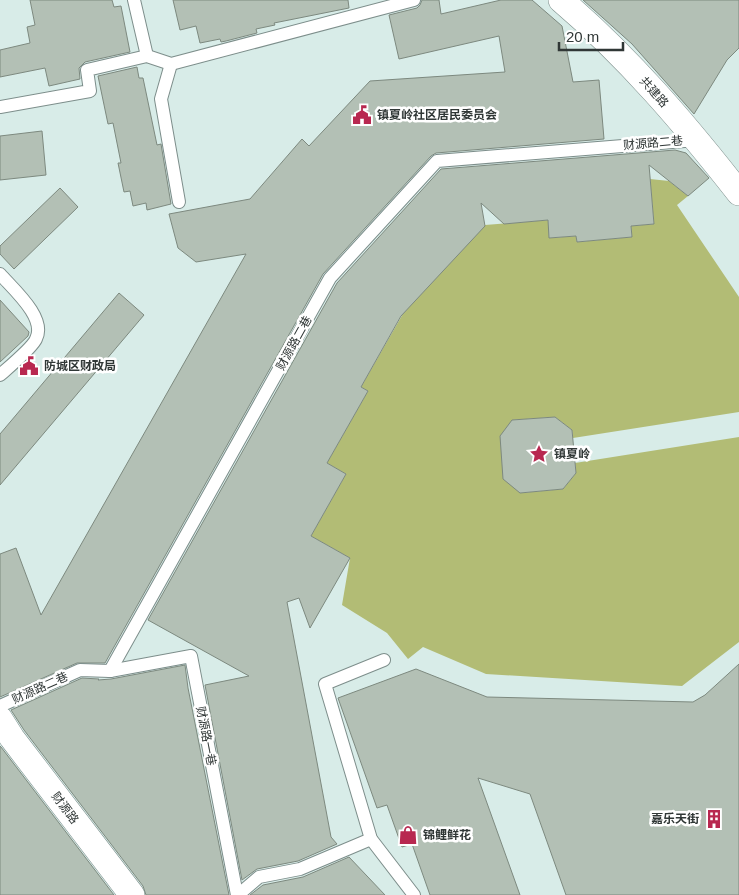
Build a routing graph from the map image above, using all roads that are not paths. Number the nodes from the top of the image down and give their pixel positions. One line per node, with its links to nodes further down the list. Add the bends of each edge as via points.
1 (134, 0): 4 (lane)
2 (414, 0): 5 (lane)
3 (561, 0): 7 (street, 共建路, via 589,23 636,71)
4 (147, 56): 5 (lane); 6 (lane, via 87,70 90,91)
5 (171, 64): 9 (lane, via 161,99)
6 (0, 107)
7 (697, 140): 8 (street, 共建路); 13 (lane, 财源路二巷, via 437,161 330,278)
8 (739, 193)
9 (179, 202)
10 (0, 274): 11 (lane, via 32,310 39,328 36,340)
11 (0, 375)
12 (384, 660): 16 (lane, via 325,684)
13 (110, 671): 14 (lane, 财源路二巷, via 80,670); 18 (lane, 财源路一巷, via 191,656)
14 (0, 706)
15 (0, 719): 17 (street, 财源路)
16 (371, 839): 18 (lane, 财源路一巷, via 300,869 259,877); 19 (lane)
17 (132, 895)
18 (237, 895)
19 (414, 895)

